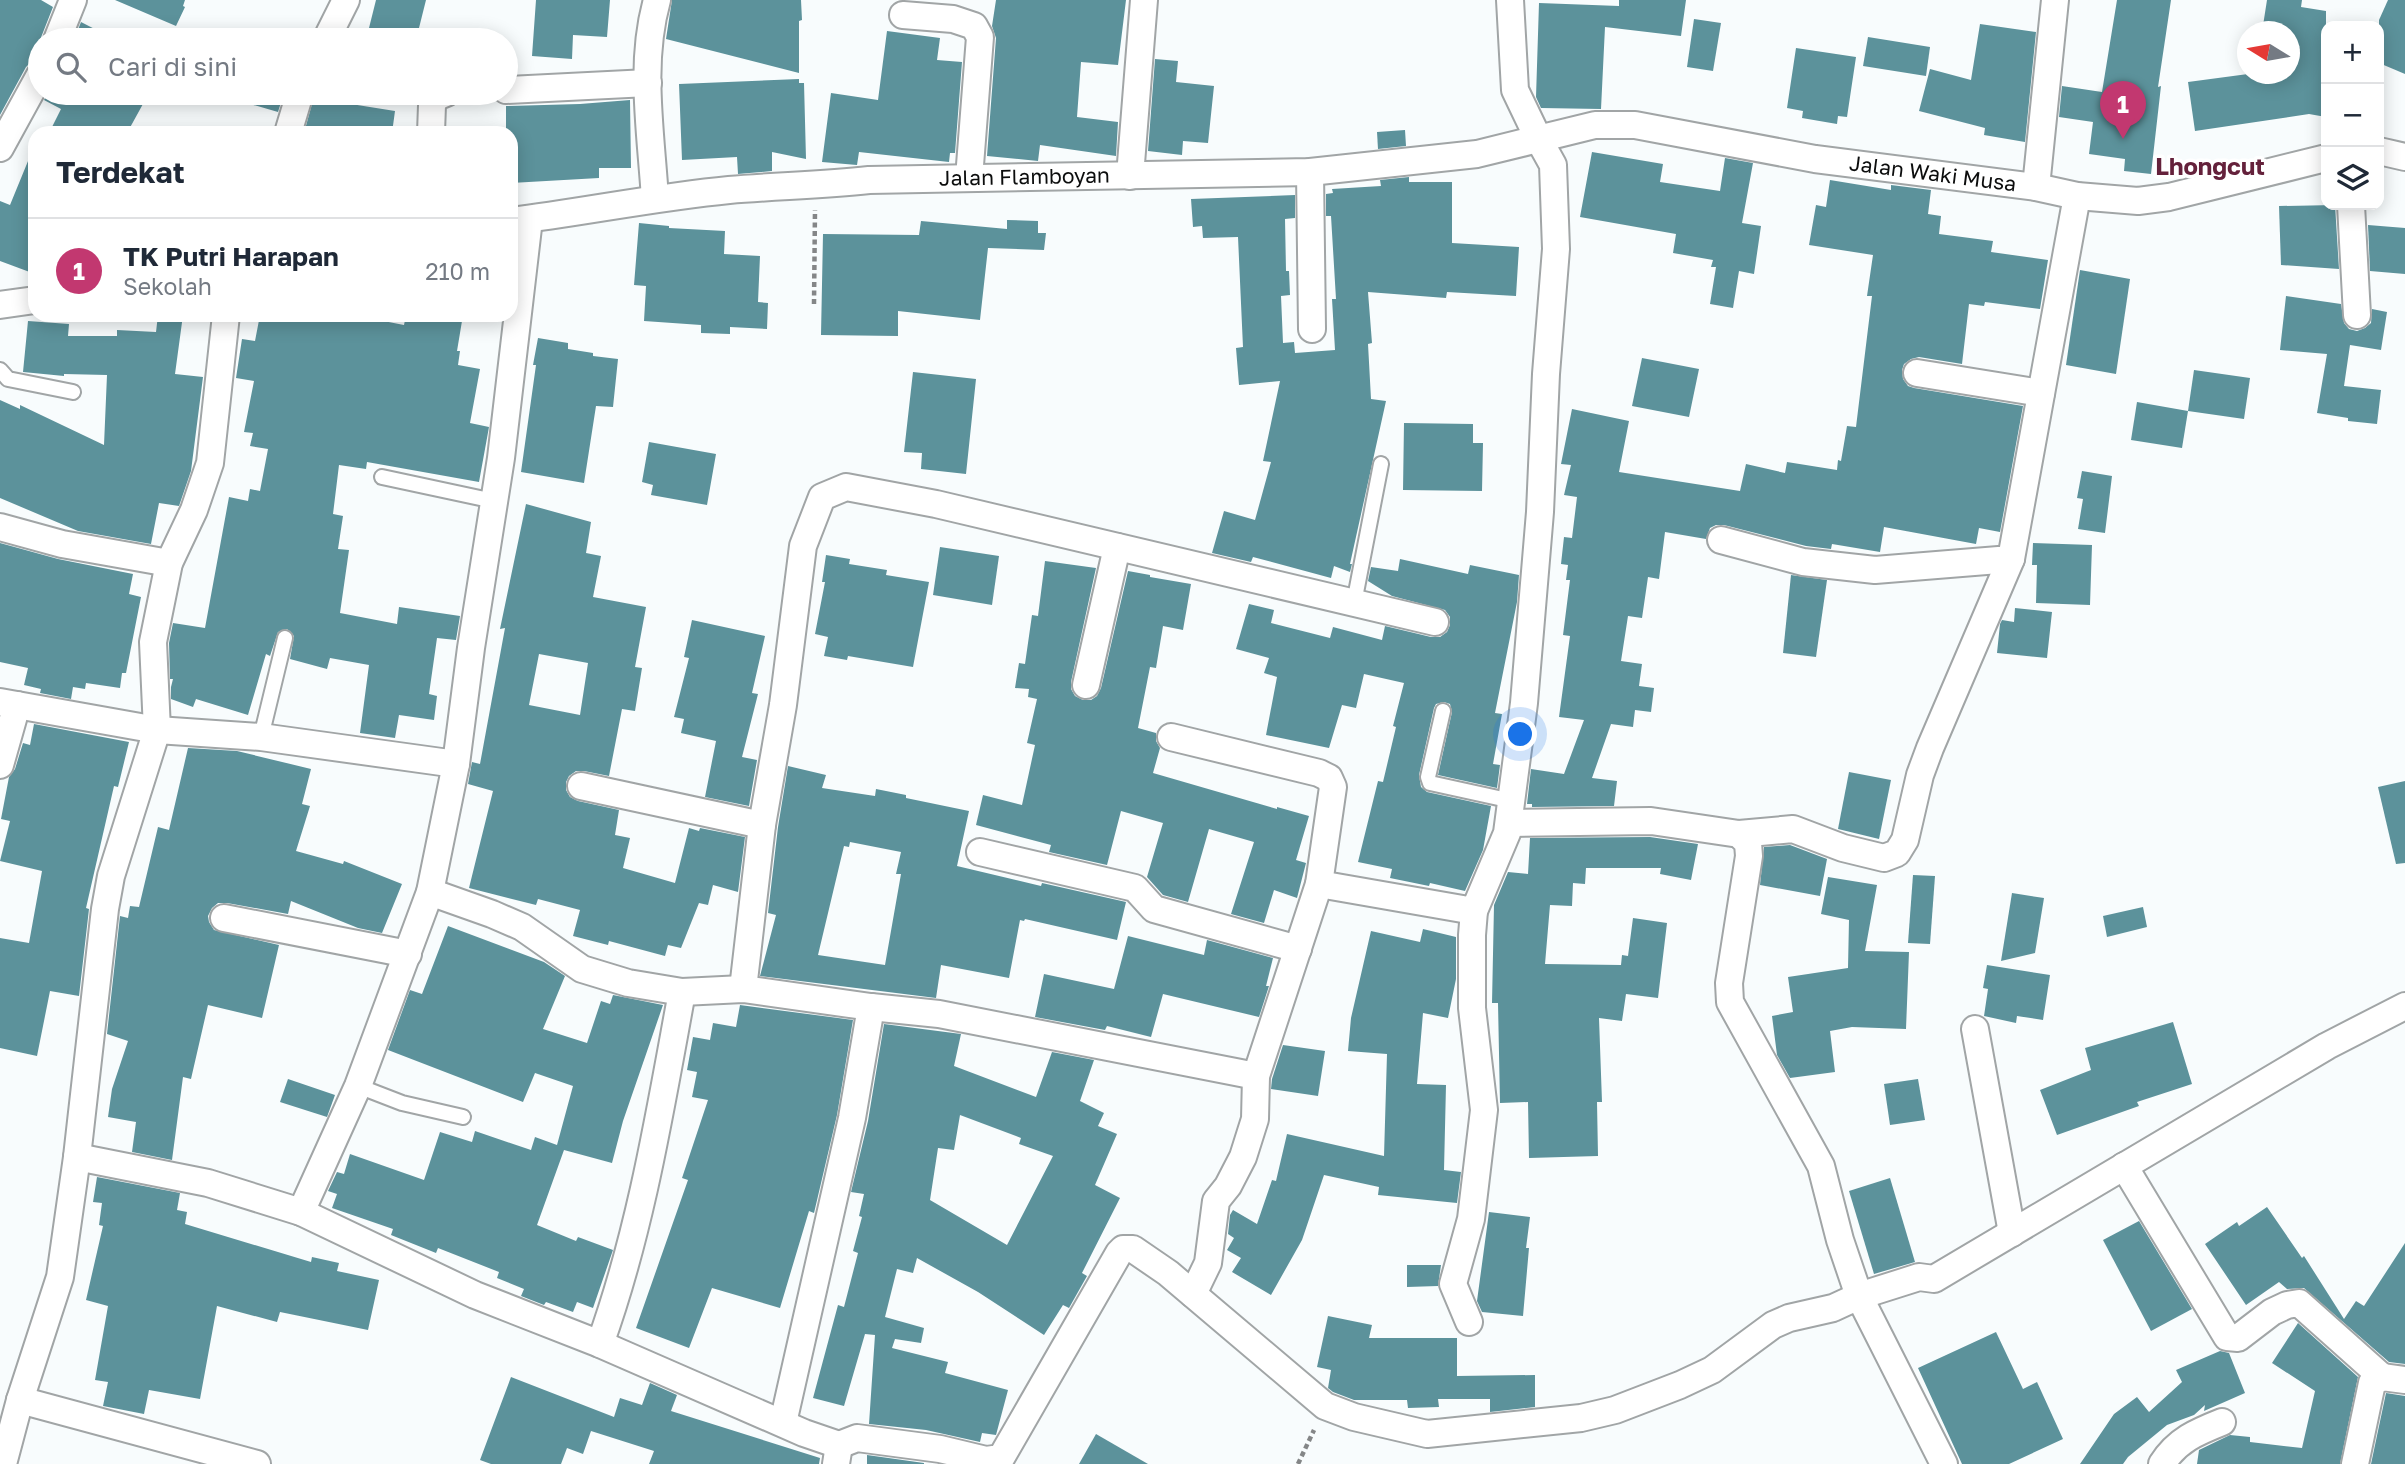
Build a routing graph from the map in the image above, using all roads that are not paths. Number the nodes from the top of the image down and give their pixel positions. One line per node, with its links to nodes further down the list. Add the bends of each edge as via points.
1 (73, 0): 8 (street)
2 (346, 0): 9 (street)
3 (657, 0): 10 (street, via 649,37)
4 (1144, 0): 23 (street)
5 (1510, 0): 17 (street, via 1515,90)
6 (2054, 0): 25 (street)
7 (903, 15): 24 (street, via 953,19 974,26 980,37)
8 (62, 28)
9 (332, 28)
10 (648, 83): 11 (street); 27 (street)
11 (518, 89)
12 (28, 97): 18 (street)
13 (296, 105): 15 (street)
14 (432, 105): 16 (street)
15 (290, 126)
16 (431, 126)
17 (1538, 138): 22 (street, Jalan Flamboyan, via 1477,154); 25 (street, Jalan Waki Musa, via 1595,125 1635,125 1815,159); 61 (street, via 1553,165 1556,249 1533,608)
18 (0, 148)
19 (2384, 152): 20 (street)
20 (2405, 157)
21 (2321, 160): 26 (street, Jalan Waki Musa, via 2153,200)
22 (1310, 172): 23 (street, Jalan Flamboyan); 36 (street)
23 (1130, 176): 24 (street, Jalan Flamboyan)
24 (970, 178): 27 (street, Jalan Flamboyan, via 869,180)
25 (2036, 187): 26 (street, Jalan Waki Musa)
26 (2077, 196): 40 (street)
27 (655, 199): 29 (street, Jalan Flamboyan)
28 (2351, 210): 33 (street)
29 (520, 220): 30 (street)
30 (518, 245)
31 (28, 301): 32 (street)
32 (0, 305)
33 (2357, 316)
34 (225, 322): 48 (street, via 210,463)
35 (512, 322): 43 (street)
36 (1312, 329)
37 (0, 370): 39 (lane, via 8,379)
38 (1917, 373): 40 (street)
39 (73, 393)
40 (2041, 393): 47 (street)
41 (1381, 464): 49 (lane)
42 (382, 477): 43 (lane)
43 (494, 501): 58 (street)
44 (0, 527): 48 (street, via 62,544)
45 (1721, 540): 47 (street, via 1803,562 1875,570)
46 (1117, 547): 49 (street); 52 (street); 62 (street, via 936,504 846,488 822,497 803,546)
47 (2011, 559): 63 (street, via 1930,748 1905,840 1897,853 1884,858 1793,829)
48 (169, 563): 55 (street, via 153,642)
49 (1354, 603): 50 (street)
50 (1435, 622)
51 (285, 638): 56 (lane)
52 (1086, 685)
53 (9, 703): 55 (street); 59 (street)
54 (1443, 710): 61 (lane, via 1430,783)
55 (157, 730): 56 (street); 79 (street, via 111,876)
56 (261, 737): 58 (street)
57 (1171, 737): 65 (street, via 1329,778 1333,787)
58 (456, 764): 66 (street)
59 (0, 765)
60 (581, 786): 62 (street)
61 (1510, 812): 63 (street, via 1651,821); 67 (street, via 1501,848)
62 (762, 825): 71 (street)
63 (1739, 834): 84 (street, via 1748,843 1749,856 1730,1002 1821,1166)
64 (980, 852): 69 (street, via 1135,888 1154,909)
65 (1319, 884): 67 (street); 69 (street)
66 (430, 892): 70 (street); 72 (street, via 522,927 582,969)
67 (1474, 911): 85 (street, via 1472,1007 1484,1110 1471,1219 1453,1284)
68 (224, 918): 70 (street)
69 (1298, 949): 76 (street)
70 (408, 954): 77 (street)
71 (743, 989): 72 (street); 74 (street)
72 (682, 992): 86 (street, via 648,1179 619,1292)
73 (2405, 1006): 80 (street)
74 (871, 1007): 76 (street, via 939,1014); 90 (street, via 852,1118)
75 (1975, 1030): 82 (street)
76 (1256, 1076): 83 (street, via 1255,1119 1243,1157 1216,1201 1208,1263)
77 (358, 1086): 78 (lane, via 402,1103); 81 (street)
78 (463, 1116)
79 (77, 1157): 81 (street, via 208,1183); 88 (street, via 60,1277)
80 (2124, 1166): 82 (street); 87 (street, via 2227,1337 2238,1338 2272,1312 2299,1303)
81 (301, 1212): 86 (street, via 475,1295)
82 (2012, 1233): 84 (street, via 1934,1279 1919,1277)
83 (1193, 1294): 84 (street, via 1325,1406 1427,1434 1581,1418 1615,1410 1712,1370 1773,1325); 91 (street, via 1133,1249 1123,1249 1001,1458 986,1460 858,1438)
84 (1859, 1296): 94 (street)
85 (1469, 1322)
86 (600, 1345): 90 (street)
87 (2393, 1378): 96 (street, via 2372,1383)
88 (20, 1399): 92 (street); 93 (street)
89 (2222, 1422): 95 (street, via 2191,1434)
90 (783, 1423): 91 (street)
91 (838, 1455)
92 (3, 1464)
93 (257, 1464)
94 (1944, 1464)
95 (2162, 1464)
96 (2355, 1464)

